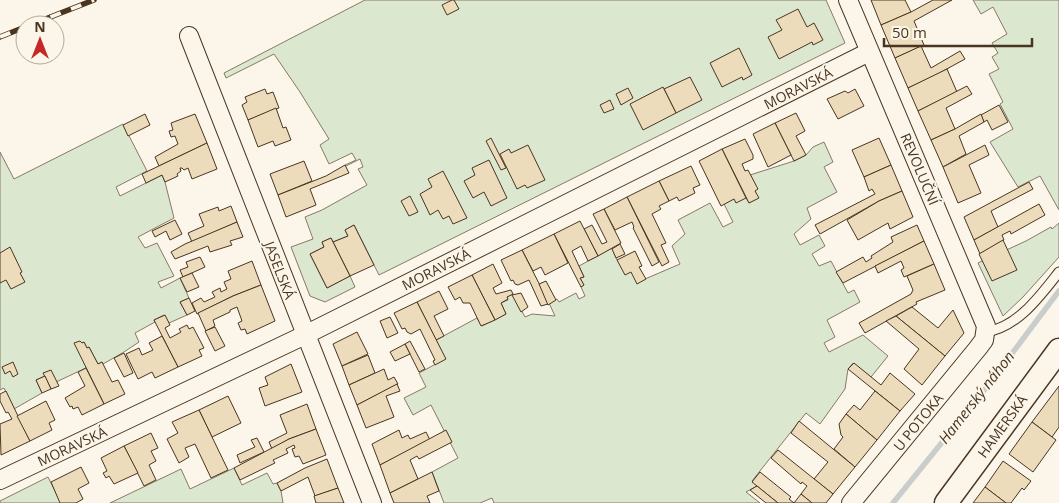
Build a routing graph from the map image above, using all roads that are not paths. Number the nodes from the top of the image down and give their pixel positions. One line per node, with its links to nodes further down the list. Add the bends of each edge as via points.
1 (848, 0): 3 (street, REVOLUČNÍ)
2 (189, 36): 5 (street, JASELSKÁ)
3 (869, 52): 5 (street, MORAVSKÁ); 6 (street, REVOLUČNÍ, via 983,317)
4 (1059, 272): 6 (lane, via 1022,314)
5 (305, 335): 8 (street, MORAVSKÁ); 9 (street, JASELSKÁ)
6 (985, 336): 10 (street, U POTOKA)
7 (1059, 350): 11 (street, HAMERSKÁ)
8 (0, 480)
9 (372, 503)
10 (851, 503)
11 (946, 503)

